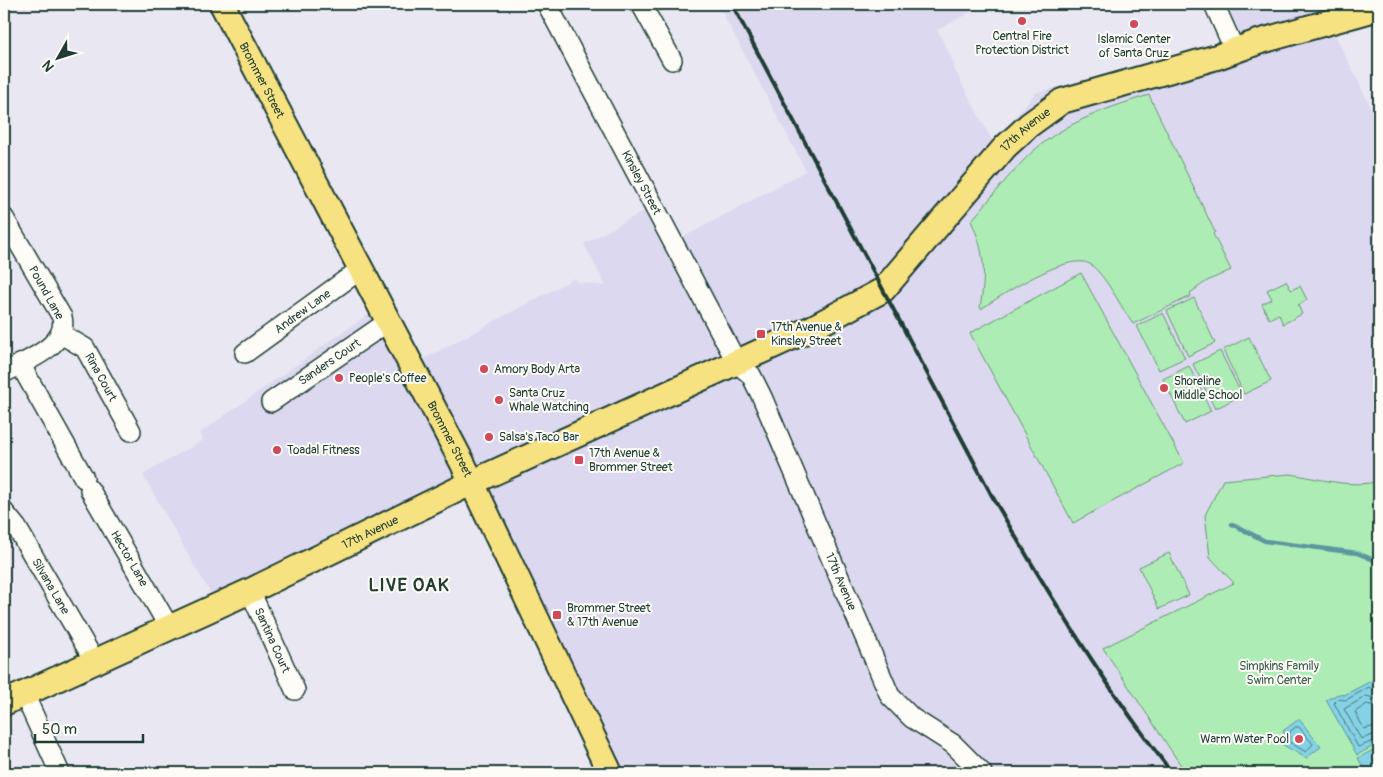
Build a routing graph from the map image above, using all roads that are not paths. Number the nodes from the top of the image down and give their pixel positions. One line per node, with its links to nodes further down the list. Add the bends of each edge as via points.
1 (222, 4): 9 (main road, Brommer Street)
2 (641, 4): 7 (street)
3 (1214, 4): 6 (street)
4 (552, 5): 13 (street, Kinsley Street)
5 (1379, 8): 6 (main road, 17th Avenue)
6 (1235, 51): 13 (main road, 17th Avenue, via 1062,101 1005,147 883,290)
7 (672, 60)
8 (4, 218): 11 (street, Pound Lane, via 62,317)
9 (361, 269): 10 (main road, Brommer Street); 12 (street, Andrew Lane)
10 (389, 322): 15 (street, Sanders Court); 17 (main road, Brommer Street)
11 (61, 334): 14 (street, Pound Lane, via 52,344); 16 (street, Rina Court, via 85,348)
12 (245, 353)
13 (737, 363): 17 (main road, 17th Avenue); 26 (street, 17th Avenue, via 751,375 762,397 890,696 912,718 953,744)
14 (12, 368): 20 (street, Hector Lane, via 88,484)
15 (272, 402)
16 (131, 431)
17 (472, 482): 19 (main road, 17th Avenue); 25 (main road, Brommer Street)
18 (4, 512): 21 (street, Silvana Lane, via 17,528)
19 (250, 591): 20 (main road, 17th Avenue); 22 (street, Santina Court)
20 (170, 627): 21 (main road, 17th Avenue)
21 (95, 662): 23 (main road, 17th Avenue)
22 (295, 690)
23 (14, 699): 24 (street)
24 (60, 773)
25 (610, 773)
26 (982, 773)

